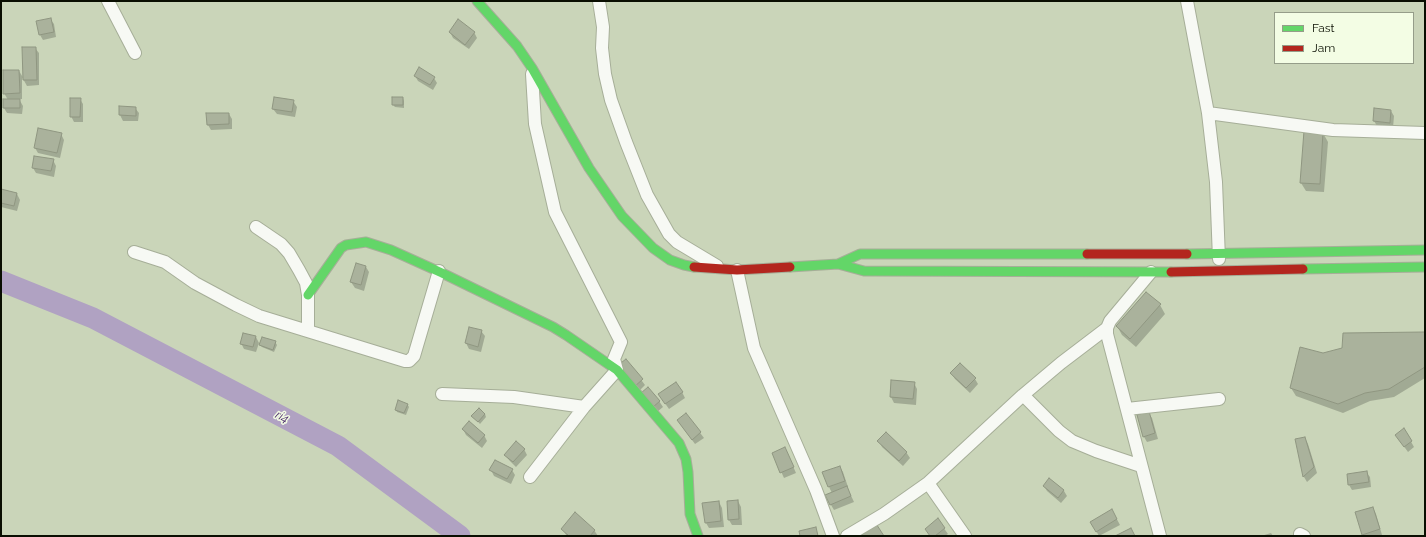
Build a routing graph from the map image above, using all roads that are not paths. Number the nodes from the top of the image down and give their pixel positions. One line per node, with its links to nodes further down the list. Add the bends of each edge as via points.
1 (108, 1): 5 (street)
2 (477, 1): 6 (main road, via 517,46)
3 (599, 1): 15 (street, via 605,74 619,121 647,195 669,234 677,242)
4 (1187, 1): 7 (street)
5 (135, 53)
6 (532, 68): 15 (main road, via 589,168 622,216 638,233 670,260 684,265); 23 (street, via 535,124 555,212 621,342 614,359)
7 (1208, 113): 8 (street, via 1333,130); 12 (street, via 1216,182)
8 (1425, 133)
9 (256, 227): 20 (street, via 281,244 289,253 306,284)
10 (1425, 250): 12 (main road)
11 (134, 252): 22 (street, via 164,262 202,287 259,316)
12 (1219, 253): 13 (main road, via 860,254); 17 (street)
13 (838, 264): 16 (main road); 19 (main road, via 864,271)
14 (1425, 267): 17 (main road)
15 (722, 269): 16 (main road)
16 (737, 270): 33 (street, via 754,348 816,490)
17 (1219, 270): 19 (main road)
18 (439, 271): 20 (main road, via 377,245 366,242 346,245 340,248); 22 (street, via 414,356 409,361); 23 (main road, via 553,327)
19 (1151, 272): 21 (street)
20 (308, 295): 22 (street)
21 (1107, 328): 25 (street, via 1060,363); 28 (street)
22 (308, 330)
23 (617, 370): 27 (street); 32 (main road, via 679,443 686,458 690,514)
24 (442, 394): 27 (street, via 514,397)
25 (1023, 396): 29 (street, via 1072,441 1096,452); 31 (street)
26 (1220, 399): 28 (street)
27 (584, 407): 30 (street)
28 (1126, 409): 29 (street)
29 (1141, 466): 36 (street)
30 (530, 477)
31 (928, 483): 34 (street); 35 (street)
32 (698, 536)
33 (833, 536)
34 (847, 536)
35 (965, 536)
36 (1160, 536)

